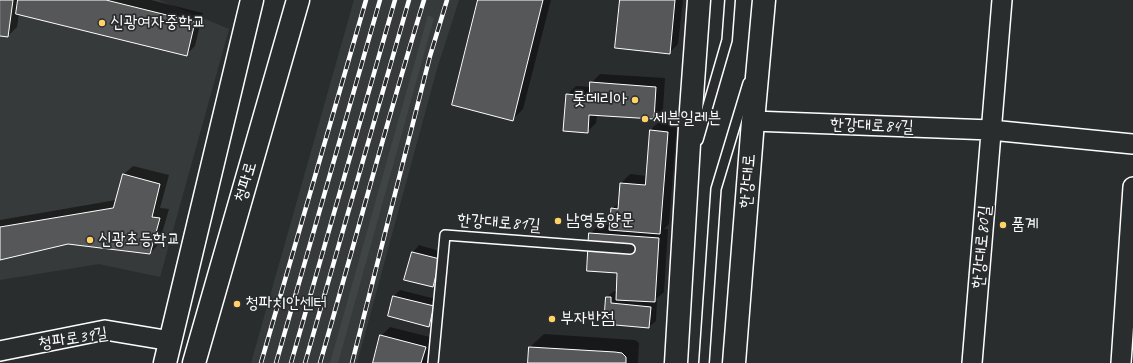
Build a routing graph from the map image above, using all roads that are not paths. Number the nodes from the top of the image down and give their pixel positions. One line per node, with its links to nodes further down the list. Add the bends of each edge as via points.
1 (252, 0): 14 (main road)
2 (298, 0): 17 (main road, 청파로)
3 (699, 0): 11 (main road)
4 (730, 0): 11 (lane, via 727,40)
5 (764, 0): 7 (main road, 한강대로)
6 (1002, 0): 9 (street)
7 (760, 44): 8 (main road, 한강대로); 20 (lane, via 716,189)
8 (752, 121): 9 (street, 한강대로84길); 21 (main road, 한강대로)
9 (991, 130): 10 (street, 한강대로84길); 22 (street, 한강대로80길)
10 (1133, 144)
11 (687, 177): 19 (main road)
12 (1133, 187): 23 (street)
13 (630, 249): 18 (lane, 한강대로81길, via 445,235)
14 (170, 341): 15 (street, 청파로39길, via 105,330); 16 (main road)
15 (0, 351)
16 (165, 363)
17 (194, 363)
18 (434, 363)
19 (676, 363)
20 (704, 363)
21 (734, 363)
22 (972, 363)
23 (1121, 363)

